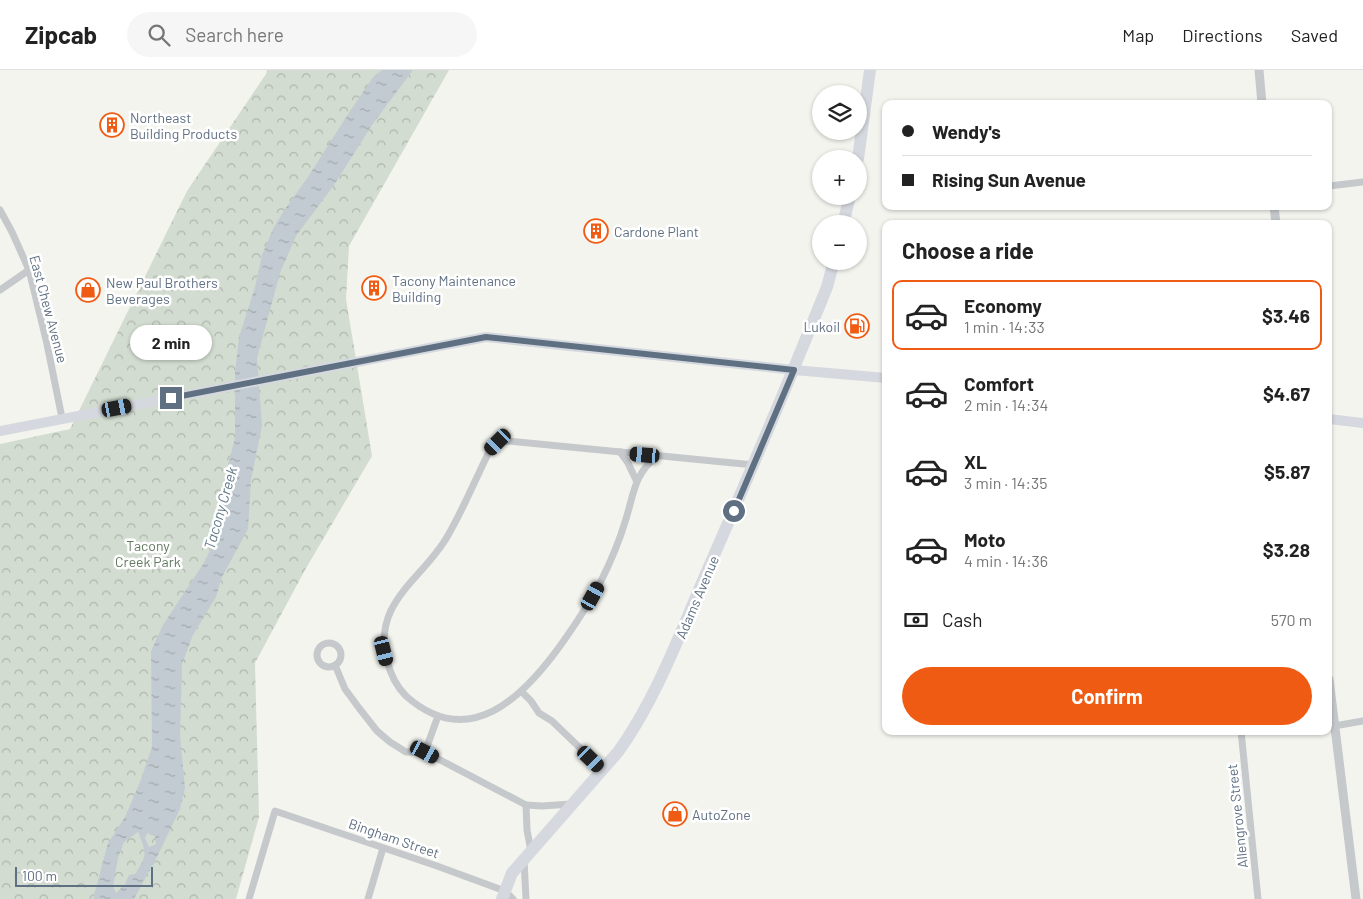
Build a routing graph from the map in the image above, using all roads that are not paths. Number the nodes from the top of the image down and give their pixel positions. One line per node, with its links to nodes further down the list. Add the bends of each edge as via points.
1 (870, 70): 4 (highway)
2 (1259, 70): 3 (street)
3 (1262, 100)
4 (859, 150)
5 (1363, 182): 6 (street)
6 (1332, 186)
7 (0, 210): 8 (street, East Chew Avenue)
8 (29, 270): 10 (street); 13 (street, East Chew Avenue)
9 (832, 270): 11 (highway, Adams Avenue)
10 (0, 290)
11 (794, 370): 12 (main road); 13 (main road, via 486,337); 19 (highway, Adams Avenue)
12 (882, 378)
13 (62, 418): 16 (main road)
14 (1332, 419): 15 (main road)
15 (1363, 423)
16 (0, 431)
17 (620, 452): 18 (street); 20 (street); 24 (street, via 507,441 498,442 489,452 446,538 394,603 386,621 384,651 393,679 417,705)
18 (657, 456): 19 (street); 20 (street)
19 (754, 465): 29 (highway, Adams Avenue, via 652,696 631,734)
20 (636, 480): 22 (street, via 625,523 601,581 562,643)
21 (335, 665): 28 (street, via 345,688 377,731 406,752)
22 (522, 692): 24 (street, via 504,706 480,717 457,719); 29 (street, via 539,714 552,721)
23 (1332, 707): 26 (street)
24 (438, 716): 28 (street)
25 (1363, 721): 26 (street)
26 (1334, 726): 39 (street)
27 (1241, 735): 38 (street, Allengrove Street)
28 (425, 752): 31 (street)
29 (603, 770): 30 (highway, Adams Avenue)
30 (574, 804): 31 (street); 33 (highway, Adams Avenue)
31 (526, 805): 33 (street)
32 (383, 848): 34 (street, Bingham Street); 35 (street, Bingham Street, via 274,811); 36 (street)
33 (527, 856): 34 (highway, Adams Avenue, via 512,874); 37 (street)
34 (507, 896)
35 (249, 899)
36 (368, 899)
37 (526, 899)
38 (1258, 899)
39 (1356, 899)

